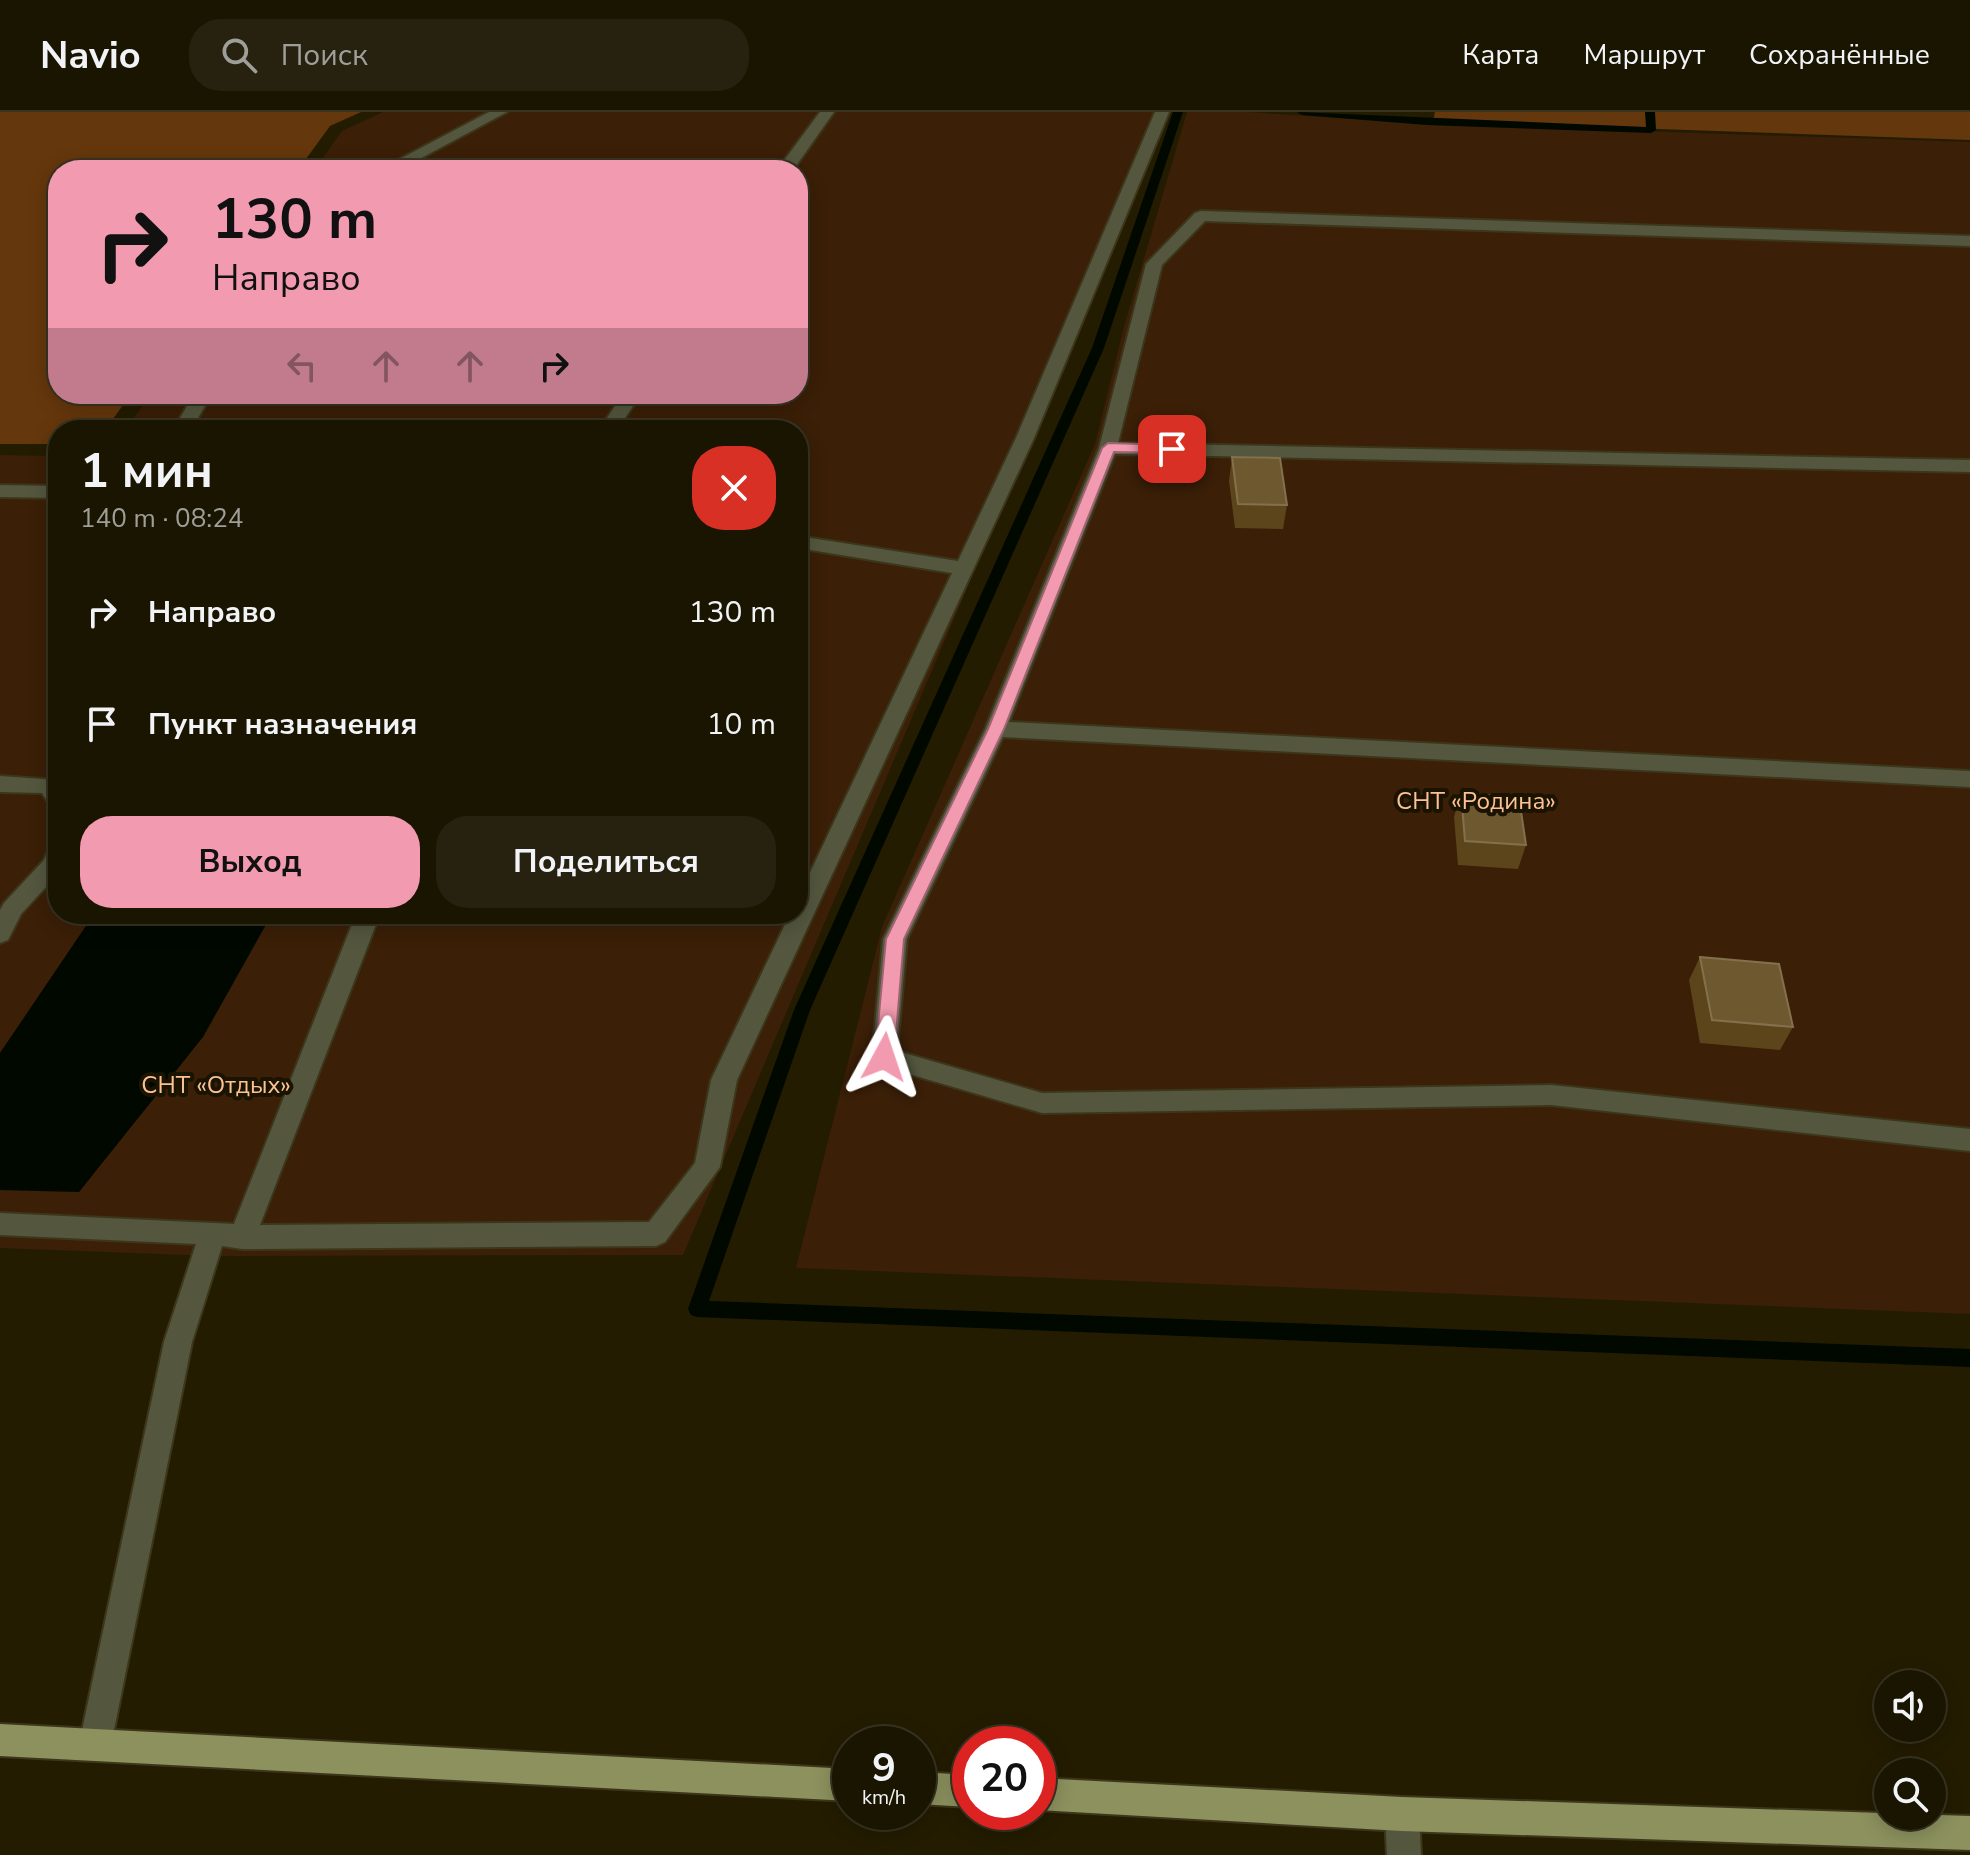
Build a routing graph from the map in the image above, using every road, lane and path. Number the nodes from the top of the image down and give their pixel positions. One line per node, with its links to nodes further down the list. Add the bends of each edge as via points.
1 (500, 112): 4 (street)
2 (827, 112): 5 (street)
3 (1162, 112): 12 (street, via 1025,438)
4 (406, 160)
5 (792, 160)
6 (1970, 241): 7 (street, via 1201,216 1154,264)
7 (1108, 448): 8 (street); 13 (street)
8 (1970, 466)
9 (0, 491): 10 (street)
10 (48, 492)
11 (808, 544): 12 (street)
12 (962, 568): 18 (street)
13 (996, 729): 14 (street); 22 (street, via 895,939 884,1057 1042,1103 1551,1095)
14 (1970, 779)
15 (0, 784): 16 (street)
16 (48, 787)
17 (48, 870): 21 (street, via 12,909)
18 (808, 899)
19 (364, 924): 24 (street)
20 (797, 924): 24 (street, via 724,1080 707,1167 656,1234)
21 (0, 934)
22 (1970, 1140)
23 (0, 1224): 24 (street)
24 (228, 1235): 26 (street, via 178,1342)
25 (0, 1740): 26 (main road)
26 (95, 1745): 27 (main road)
27 (832, 1784)
28 (1056, 1795): 29 (main road)
29 (1402, 1814): 30 (main road); 31 (street)
30 (1970, 1833)
31 (1404, 1855)

